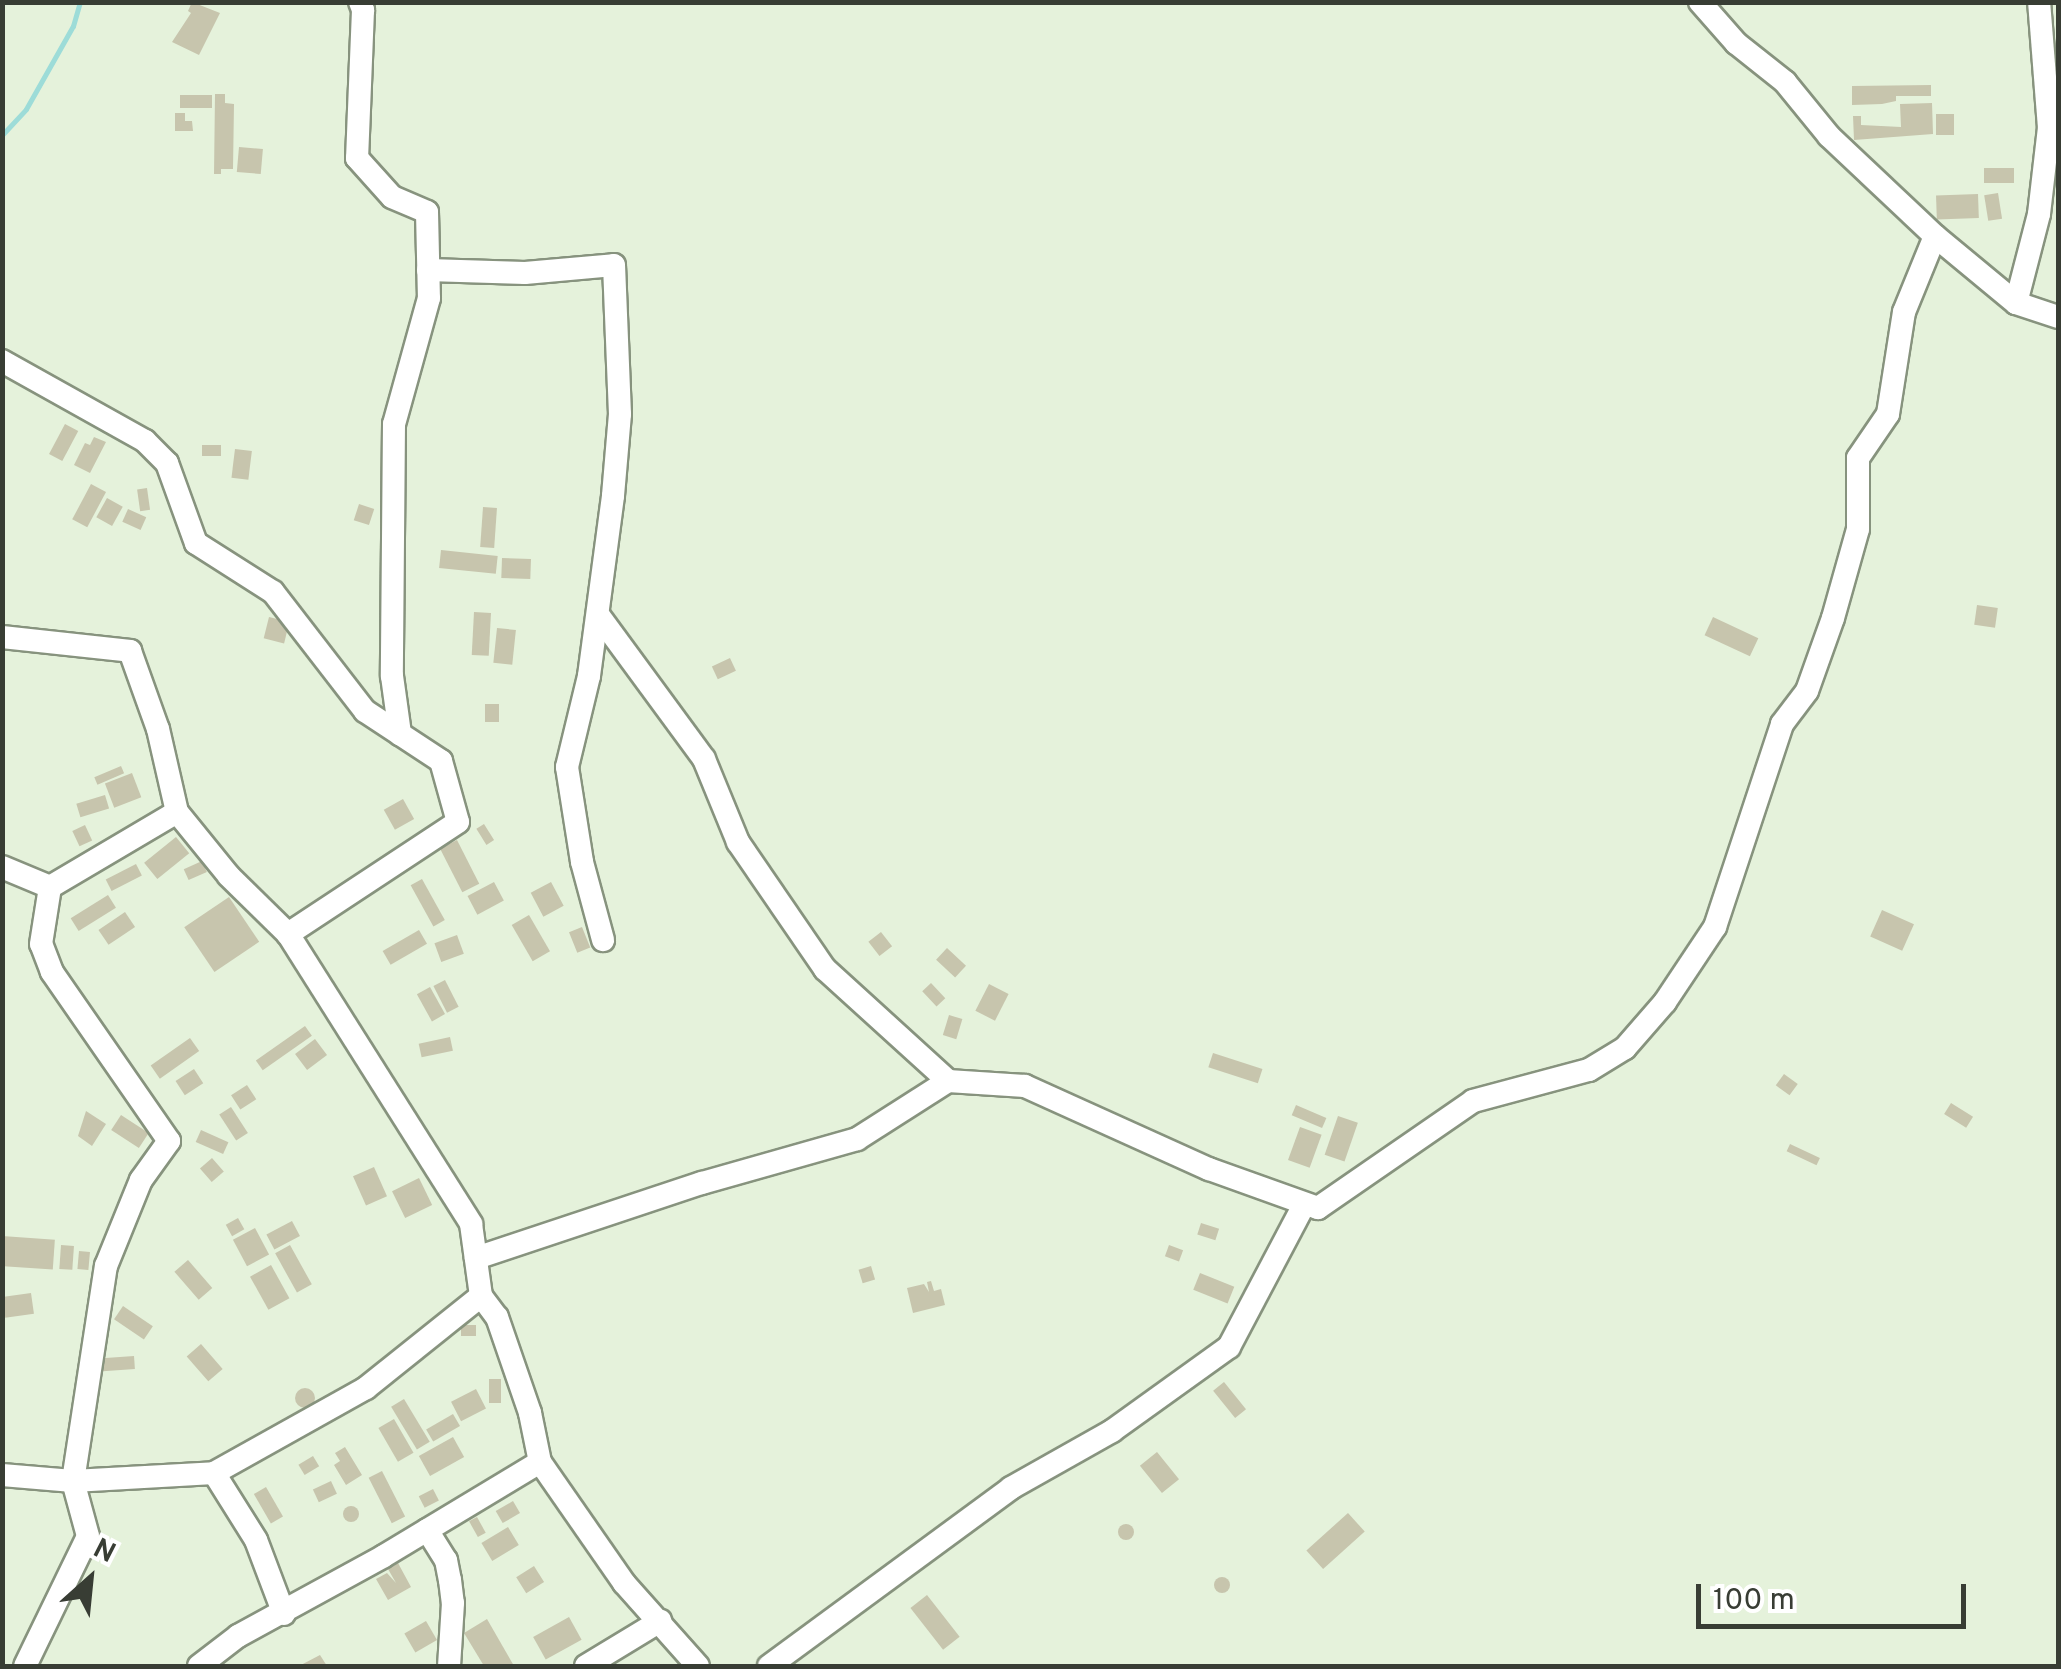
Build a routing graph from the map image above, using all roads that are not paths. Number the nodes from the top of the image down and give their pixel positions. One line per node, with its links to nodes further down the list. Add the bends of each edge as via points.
1 (360, 2): 5 (street, via 357,158 392,198 427,212)
2 (2039, 2): 6 (street, via 2049,128 2039,214)
3 (1708, 7): 4 (street, via 1736,43 1785,82 1829,136)
4 (1935, 236): 6 (street); 18 (street, via 1904,312 1888,414 1858,458 1858,529 1833,618 1807,691 1782,724 1716,927 1625,1048 1589,1070 1473,1101 1318,1208)
5 (428, 270): 9 (street, via 524,273 614,264 620,414); 11 (street, via 429,298 394,424 392,676)
6 (2016, 303): 7 (street)
7 (2058, 318)
8 (2, 361): 11 (street, via 145,442 167,463 196,543 272,592 365,711)
9 (599, 616): 16 (street, via 567,767); 17 (street, via 704,758 738,842 825,969)
10 (2, 637): 12 (street, via 130,651 158,729)
11 (400, 734): 15 (street, via 441,760 458,822)
12 (177, 812): 14 (street); 15 (street)
13 (2, 867): 14 (street)
14 (50, 887): 24 (street, via 41,944 52,972 169,1141 141,1180 106,1266)
15 (288, 934): 19 (street, via 471,1224)
16 (603, 940)
17 (948, 1081): 18 (street, via 1025,1086); 19 (street, via 857,1140)
18 (1304, 1205): 33 (street, via 1229,1347 1112,1431 1011,1488)
19 (476, 1258): 20 (street)
20 (481, 1296): 21 (street, via 497,1317); 22 (street, via 366,1388)
21 (540, 1462): 25 (street); 27 (street, via 624,1583)
22 (214, 1473): 24 (street); 26 (street, via 256,1540)
23 (2, 1475): 24 (street)
24 (73, 1482): 28 (street, via 88,1536)
25 (427, 1530): 26 (street); 30 (street, via 446,1560 454,1603)
26 (284, 1614): 29 (street, via 238,1636)
27 (660, 1621): 31 (street); 32 (street)
28 (24, 1666)
29 (199, 1666)
30 (448, 1666)
31 (586, 1666)
32 (698, 1666)
33 (769, 1666)

